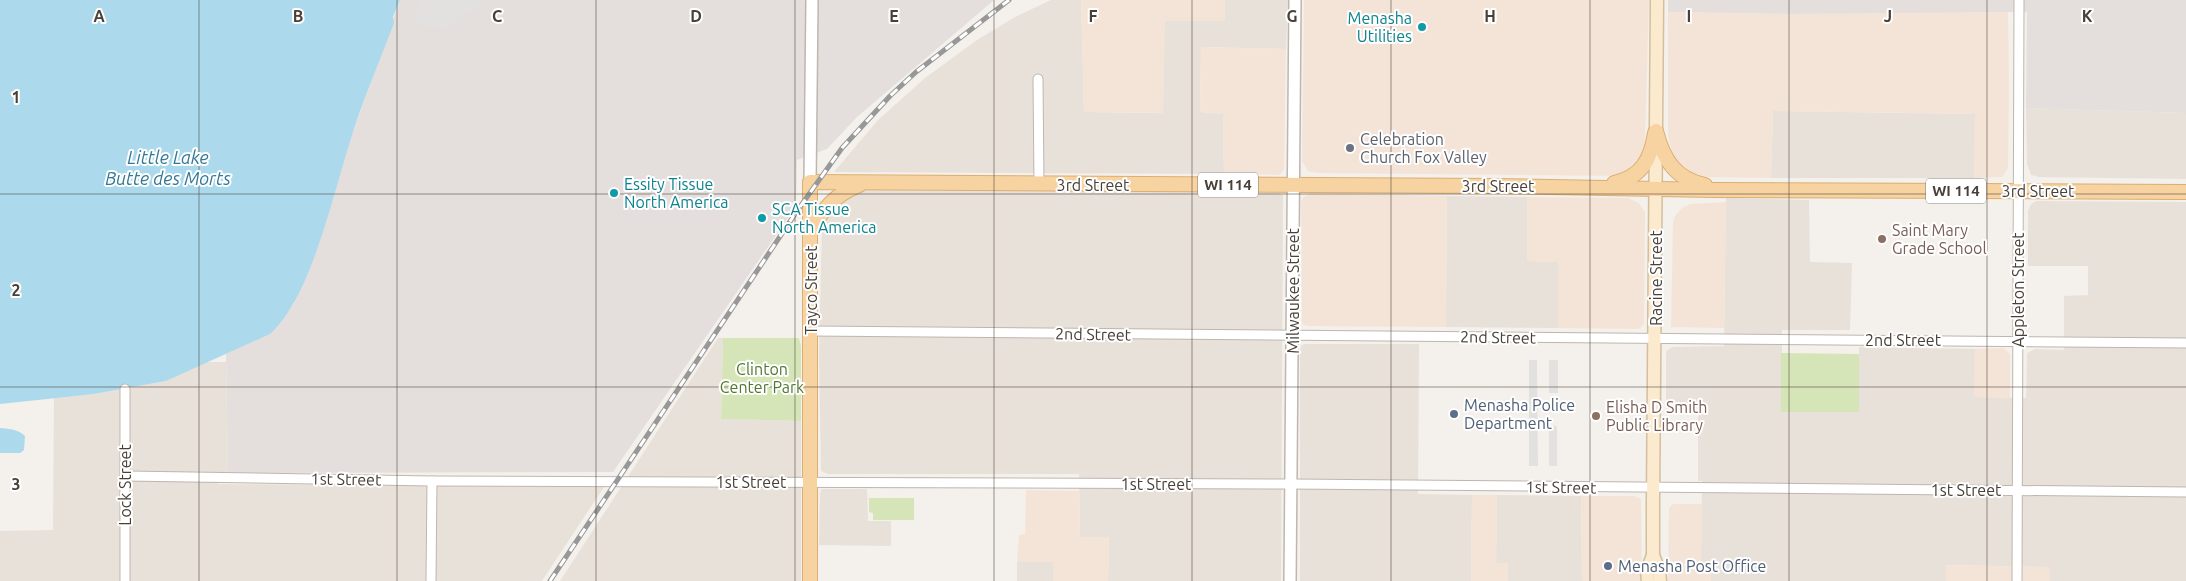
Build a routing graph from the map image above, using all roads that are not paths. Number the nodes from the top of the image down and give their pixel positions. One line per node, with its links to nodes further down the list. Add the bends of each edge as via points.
1 (812, 0): 7 (street, Tayco Street)
2 (1295, 0): 10 (street, Milwaukee Street)
3 (1658, 0): 6 (main road, Racine Street)
4 (2019, 0): 14 (street, Appleton Street)
5 (1038, 79): 9 (street)
6 (1656, 131): 11 (main road, via 1651,152 1641,171 1626,180); 12 (main road, Racine Street); 13 (main road, via 1666,160 1680,175 1692,182)
7 (810, 182): 8 (main road, 3rd Street / WI 114); 16 (main road, Tayco Street)
8 (864, 182): 9 (main road, 3rd Street / WI 114); 16 (main road, via 836,197)
9 (1038, 185): 10 (main road, 3rd Street / WI 114)
10 (1294, 185): 11 (main road, 3rd Street / WI 114); 18 (street, Milwaukee Street)
11 (1591, 187): 12 (main road, 3rd Street / WI 114)
12 (1656, 188): 13 (main road, 3rd Street / WI 114); 19 (main road, Racine Street)
13 (1726, 190): 14 (main road, 3rd Street / WI 114)
14 (2018, 191): 15 (main road, 3rd Street / WI 114); 20 (street, Appleton Street)
15 (2186, 192)
16 (811, 231): 17 (main road, Tayco Street)
17 (811, 331): 18 (street, 2nd Street); 25 (main road, Tayco Street)
18 (1293, 336): 19 (street, 2nd Street); 26 (street, Milwaukee Street)
19 (1656, 338): 20 (street, 2nd Street); 27 (main road, Racine Street)
20 (2018, 341): 21 (street, 2nd Street); 28 (street, Appleton Street)
21 (2186, 343)
22 (125, 388): 23 (street, Lock Street)
23 (126, 476): 24 (street, 1st Street); 31 (street, Lock Street)
24 (432, 480): 25 (street, 1st Street); 32 (street)
25 (811, 483): 26 (street, 1st Street); 33 (main road, Tayco Street)
26 (1291, 484): 27 (street, 1st Street); 34 (street, Milwaukee Street)
27 (1653, 488): 28 (street, 1st Street); 30 (main road, Racine Street)
28 (2017, 490): 29 (street, 1st Street); 37 (street, Appleton Street)
29 (2186, 492)
30 (1653, 555): 35 (main road, Racine Street, via 1647,571); 36 (main road, Racine Street)
31 (125, 581)
32 (431, 581)
33 (810, 581)
34 (1290, 581)
35 (1648, 581)
36 (1660, 581)
37 (2017, 581)

